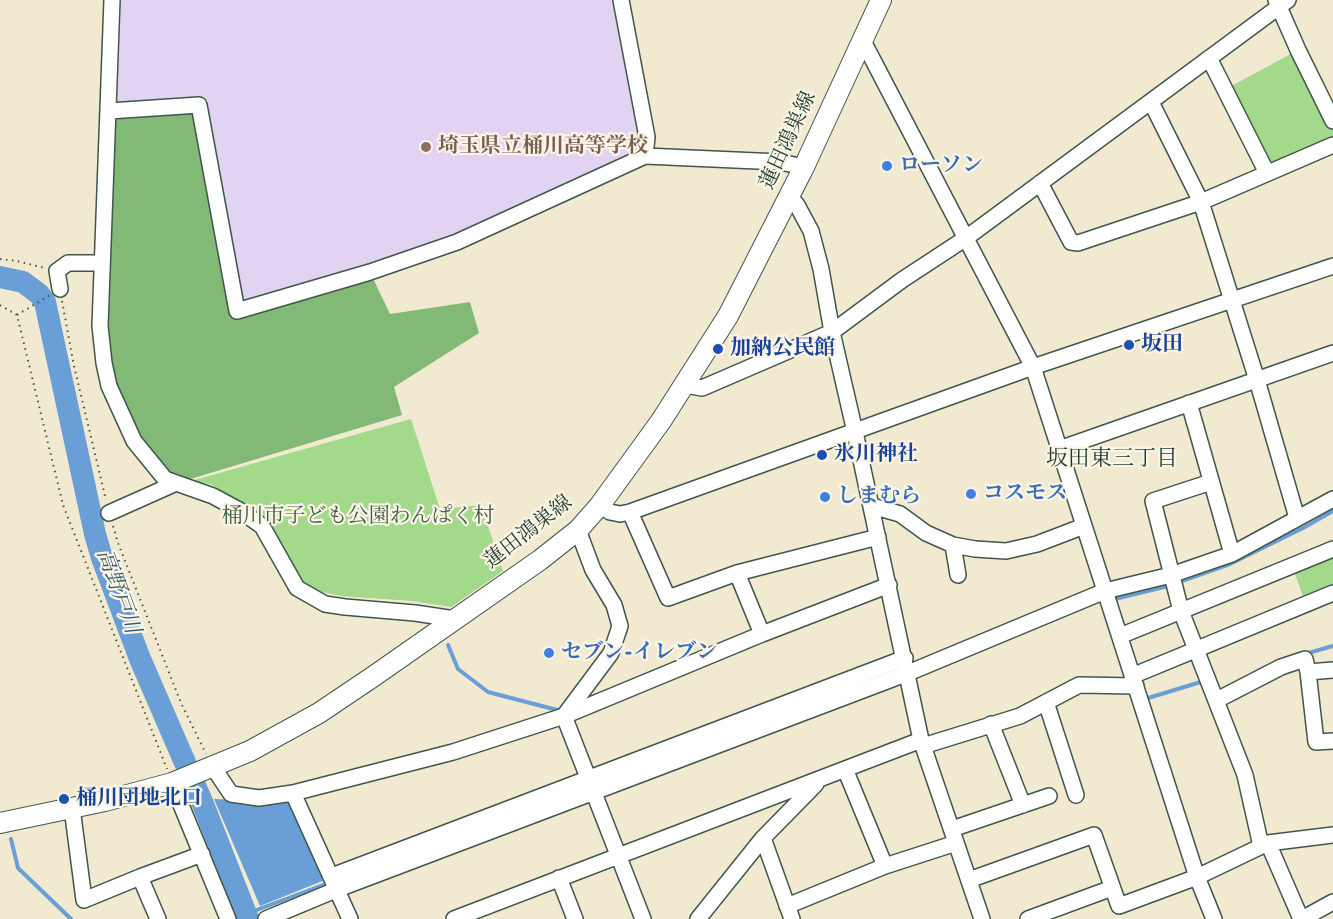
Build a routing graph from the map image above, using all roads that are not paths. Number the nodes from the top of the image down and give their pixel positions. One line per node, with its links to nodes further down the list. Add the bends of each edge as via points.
1 (112, 0): 8 (street)
2 (621, 0): 11 (street, via 647,137)
3 (881, 0): 5 (main road, 蓮田鴻巣線)
4 (1281, 2): 6 (street); 9 (street)
5 (863, 41): 12 (main road, 蓮田鴻巣線); 17 (street)
6 (1209, 58): 7 (street); 13 (street)
7 (1150, 102): 14 (street); 16 (street)
8 (109, 111): 11 (street, via 199,105 237,311 457,242); 18 (street)
9 (1331, 113)
10 (1333, 145): 13 (street)
11 (645, 156): 12 (street, via 780,162)
12 (804, 167): 15 (main road, 蓮田鴻巣線)
13 (1267, 173): 16 (street)
14 (1040, 183): 16 (street, via 1071,242 1078,243); 17 (street)
15 (790, 197): 22 (street, via 811,231); 26 (main road, 蓮田鴻巣線, via 728,316)
16 (1201, 202): 21 (street)
17 (966, 238): 22 (street); 24 (street)
18 (102, 263): 20 (street, via 68,262 57,271); 31 (street, via 100,326 110,386 134,441 165,479)
19 (1333, 266): 21 (street)
20 (60, 289)
21 (1231, 300): 24 (street); 25 (street)
22 (832, 332): 26 (street, via 702,388); 28 (street)
23 (1332, 358): 25 (street)
24 (1033, 367): 28 (street); 29 (street)
25 (1257, 380): 27 (street); 37 (street)
26 (685, 385): 33 (main road, 蓮田鴻巣線)
27 (1189, 404): 29 (street); 30 (street)
28 (855, 432): 34 (street); 35 (street)
29 (1059, 449): 38 (street)
30 (1211, 482): 43 (street); 46 (street, via 1153,501)
31 (174, 484): 36 (street); 51 (street, via 213,496 262,526 297,588 326,604)
32 (1333, 499): 37 (street)
33 (600, 505): 35 (street, via 610,512); 39 (main road, 蓮田鴻巣線)
34 (872, 506): 40 (street); 41 (street, via 900,514)
35 (630, 512): 44 (street, via 668,598)
36 (109, 513)
37 (1297, 518): 43 (street)
38 (1084, 526): 41 (street, via 1006,551); 48 (street)
39 (578, 530): 51 (main road, 蓮田鴻巣線); 62 (street, via 594,570 614,604 620,626 611,653)
40 (878, 537): 44 (street); 47 (street)
41 (953, 545): 45 (street)
42 (1333, 549): 50 (street)
43 (1232, 554): 46 (street)
44 (737, 573): 52 (street)
45 (958, 575)
46 (1171, 575): 48 (street); 50 (street)
47 (889, 585): 52 (street); 55 (street)
48 (1105, 591): 53 (street); 58 (street)
49 (1333, 593): 54 (street)
50 (1181, 611): 53 (street); 54 (street)
51 (455, 619): 66 (main road, 蓮田鴻巣線, via 319,713)
52 (762, 634): 62 (street)
53 (1120, 636): 59 (street)
54 (1197, 648): 59 (street); 60 (street)
55 (905, 658): 58 (street); 68 (street)
56 (1333, 670): 57 (street)
57 (1308, 672): 60 (street, via 1305,659); 64 (street, via 1316,742)
58 (908, 673): 65 (street); 71 (street)
59 (1134, 681): 61 (street, via 1079,685); 86 (street)
60 (1216, 700): 81 (street, via 1245,775)
61 (1046, 702): 63 (street, via 1020,716); 73 (street)
62 (564, 716): 68 (street); 72 (street, via 453,752)
63 (991, 724): 65 (street); 75 (street)
64 (1333, 741)
65 (922, 743): 67 (street); 79 (street)
66 (213, 767): 70 (main road, 蓮田鴻巣線); 72 (street, via 231,794 259,798)
67 (845, 769): 69 (street); 84 (street)
68 (588, 777): 71 (street); 89 (street)
69 (820, 779): 80 (street); 83 (street)
70 (172, 783): 76 (main road, 蓮田鴻巣線); 82 (street)
71 (594, 792): 83 (street); 89 (street)
72 (293, 793): 89 (street)
73 (1076, 795)
74 (1049, 796): 75 (street)
75 (1023, 805): 79 (street)
76 (72, 808): 77 (main road, 蓮田鴻巣線); 85 (street, via 84,900)
77 (0, 823)
78 (1333, 835): 81 (street)
79 (954, 836): 84 (street); 88 (street)
80 (763, 838): 93 (street); 102 (street)
81 (1264, 845): 86 (street); 106 (street)
82 (201, 854): 85 (street); 95 (street)
83 (618, 855): 87 (street); 101 (street)
84 (885, 866): 93 (street)
85 (140, 877): 94 (street)
86 (1197, 877): 90 (street, via 1119,906); 105 (street)
87 (559, 878): 92 (street); 100 (street)
88 (969, 880): 90 (street, via 1094,835); 103 (street)
89 (335, 882): 96 (street); 97 (street)
90 (1112, 888): 104 (street)
91 (1333, 902): 106 (street)
92 (493, 904): 98 (street); 99 (street)
93 (789, 913)
94 (158, 919)
95 (228, 919)
96 (266, 919)
97 (350, 919)
98 (454, 919)
99 (499, 919)
100 (575, 919)
101 (643, 919)
102 (698, 919)
103 (982, 919)
104 (1028, 919)
105 (1214, 919)
106 (1301, 919)

